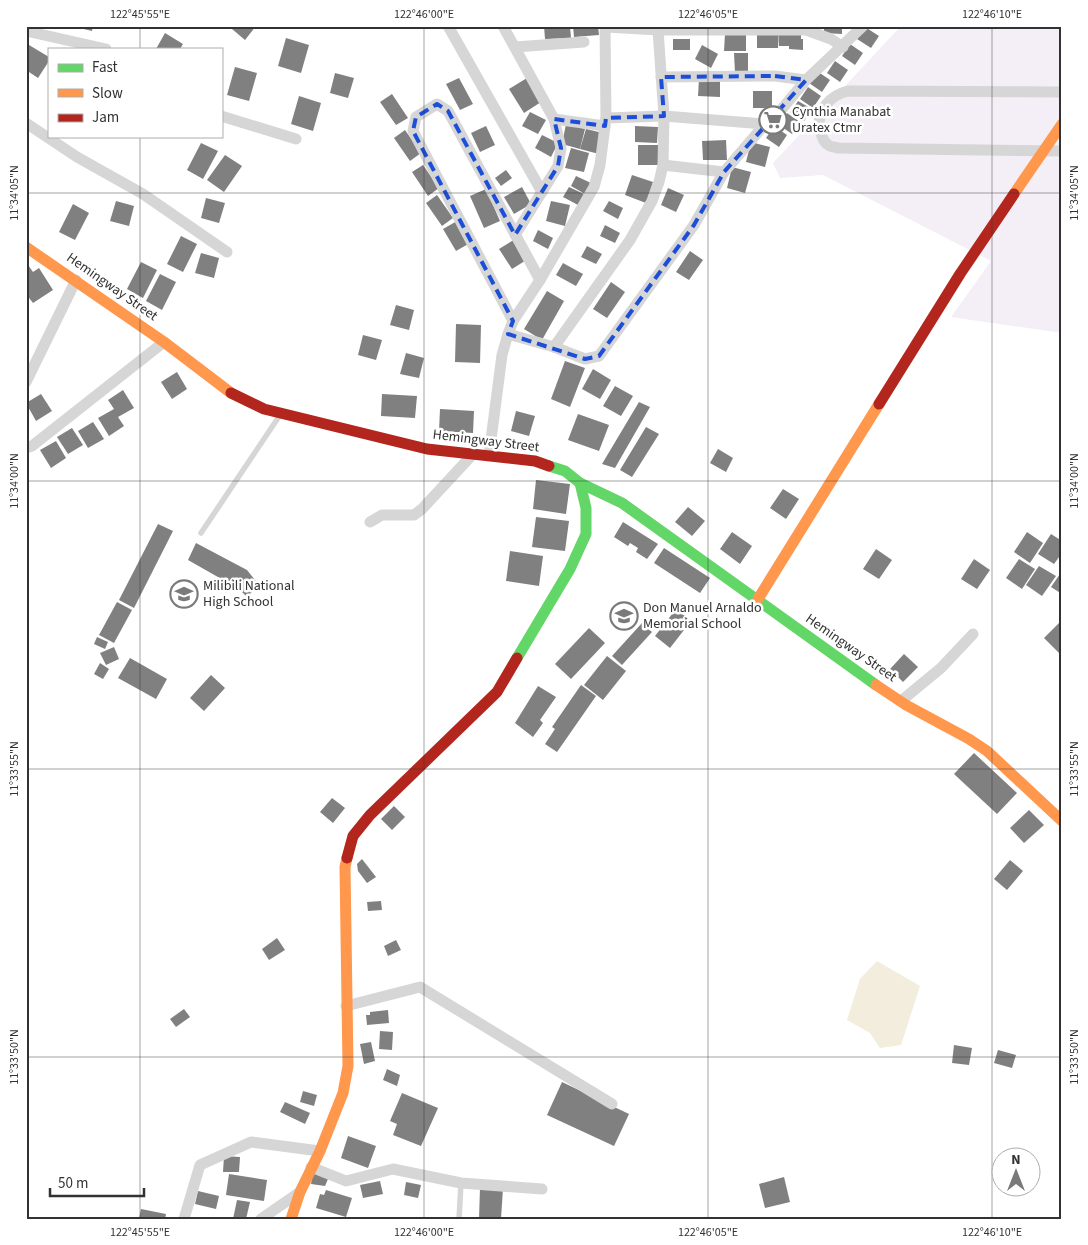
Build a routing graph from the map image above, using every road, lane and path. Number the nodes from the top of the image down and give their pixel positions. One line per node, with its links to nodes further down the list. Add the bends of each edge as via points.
1 (448, 26): 29 (street)
2 (503, 26): 9 (street)
3 (863, 26): 10 (street)
4 (606, 27): 5 (street); 18 (street)
5 (658, 30): 10 (street, via 806,30); 12 (street)
6 (26, 31): 7 (street)
7 (49, 31): 11 (street)
8 (584, 42): 9 (street)
9 (514, 47): 17 (street)
10 (843, 47): 13 (street)
11 (103, 48)
12 (661, 77): 13 (street, via 775,76); 16 (street)
13 (806, 80): 20 (street, via 782,110)
14 (1062, 92): 25 (street, via 848,91 830,100 820,117 823,139 828,145 838,148)
15 (222, 116): 24 (street)
16 (664, 116): 18 (street); 20 (street); 27 (street)
17 (554, 119): 18 (street); 29 (street, via 561,148 558,166)
18 (605, 122): 34 (street, via 594,187)
19 (26, 123): 23 (street)
20 (765, 124): 28 (street)
21 (1062, 124): 25 (main road)
22 (48, 138): 32 (street, via 143,194)
23 (48, 138)
24 (296, 139)
25 (1044, 151): 26 (street); 47 (main road, via 960,274)
26 (1062, 151)
27 (663, 165): 28 (street); 38 (street, via 652,201 630,240)
28 (724, 172): 38 (street, via 694,225 598,356 585,359)
29 (542, 192): 30 (street)
30 (514, 235): 34 (street); 35 (street, via 448,111 437,104 416,117 413,131)
31 (26, 247): 33 (main road, Hemingway Street)
32 (227, 252)
33 (76, 280): 37 (main road, Hemingway Street); 39 (street)
34 (540, 280): 35 (street)
35 (513, 321): 36 (street)
36 (508, 334): 38 (street); 43 (street, via 502,355)
37 (164, 342): 40 (main road, Hemingway Street, via 232,394); 41 (street)
38 (554, 347)
39 (26, 382)
40 (281, 413): 42 (main road, Hemingway Street, via 427,449); 46 (lane)
41 (26, 448)
42 (473, 454): 43 (main road, Hemingway Street); 45 (street, via 414,515 382,515)
43 (489, 455): 44 (main road, Hemingway Street, via 535,461 565,470)
44 (580, 482): 47 (main road, Hemingway Street, via 622,503); 51 (main road, via 586,508 586,534 570,568 497,692 370,815 353,836 345,867)
45 (370, 522)
46 (201, 533)
47 (758, 600): 49 (main road, Hemingway Street)
48 (973, 634): 49 (street, via 941,668)
49 (902, 701): 50 (main road, Hemingway Street, via 987,751)
50 (1062, 821)
51 (346, 1006): 52 (street, via 420,987); 53 (main road, via 348,1066 343,1093)
52 (612, 1104)
53 (320, 1151): 54 (main road); 58 (street, via 251,1142 200,1165)
54 (311, 1167): 55 (street, via 346,1181 393,1169); 57 (main road)
55 (461, 1183): 56 (street); 61 (lane)
56 (542, 1189)
57 (300, 1192): 59 (street); 60 (main road)
58 (184, 1219)
59 (262, 1219)
60 (291, 1219)
61 (459, 1219)

